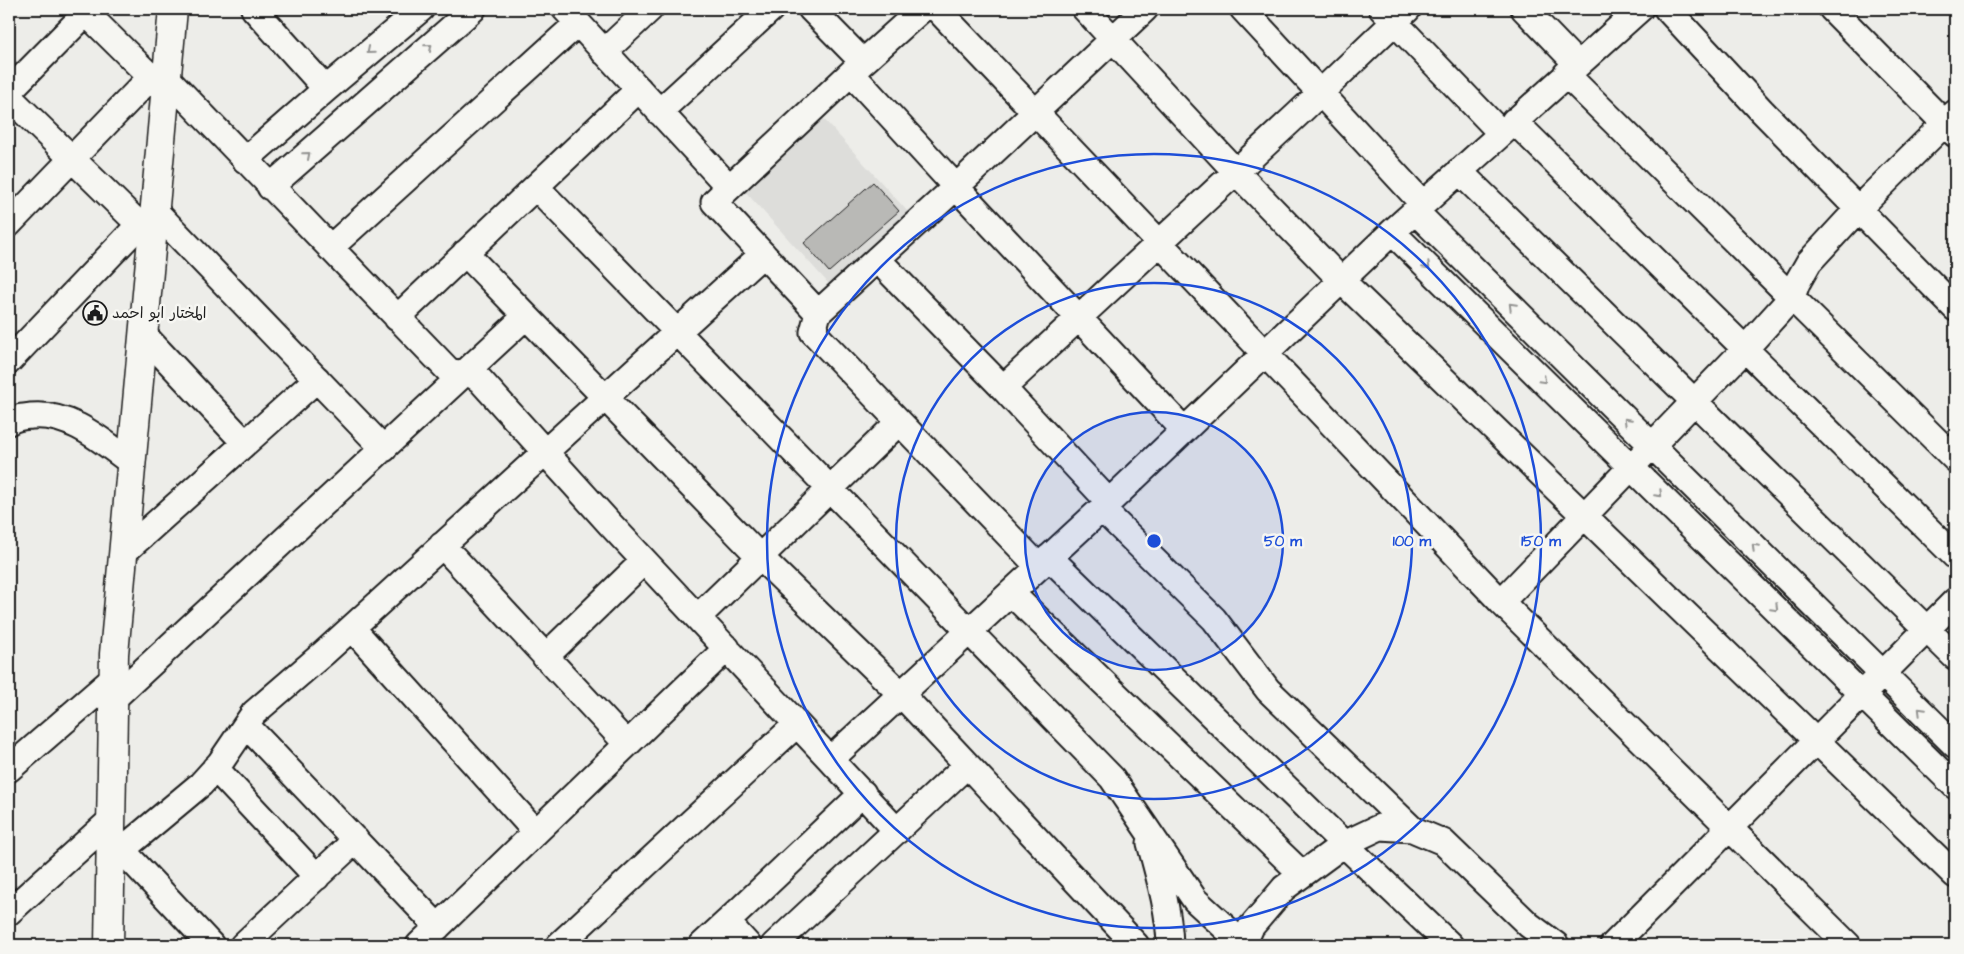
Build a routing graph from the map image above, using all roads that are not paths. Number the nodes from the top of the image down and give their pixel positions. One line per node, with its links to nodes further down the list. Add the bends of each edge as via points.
1 (173, 9): 24 (main road)
2 (254, 9): 25 (street)
3 (421, 9): 25 (street, one-way to 25)
4 (473, 9): 38 (street, one-way to 4)
5 (650, 9): 21 (street)
6 (771, 9): 30 (street)
7 (811, 9): 22 (street)
8 (922, 9): 22 (street)
9 (937, 9): 31 (street)
10 (1085, 9): 20 (street)
11 (1145, 9): 20 (street)
12 (1243, 9): 28 (street)
13 (1524, 9): 23 (street)
14 (1640, 9): 23 (street)
15 (1667, 9): 43 (street)
16 (1832, 9): 32 (street)
17 (86, 10): 24 (street); 27 (street)
18 (1394, 13): 28 (street); 33 (street)
19 (572, 16): 21 (street); 48 (street)
20 (1113, 39): 31 (street); 37 (street)
21 (604, 52): 26 (street)
22 (857, 68): 40 (street); 41 (street)
23 (1572, 69): 33 (street); 53 (street)
24 (161, 83): 34 (street); 35 (street); 45 (main road)
25 (326, 89): 35 (street)
26 (639, 90): 30 (street); 39 (street)
27 (9, 91)
28 (1320, 93): 37 (street); 42 (street)
29 (9, 96): 34 (street)
30 (659, 112): 40 (street)
31 (1035, 113): 41 (street); 47 (street)
32 (1952, 123): 43 (street)
33 (1507, 127): 36 (street); 61 (street)
34 (72, 158): 44 (street); 45 (street)
35 (245, 160): 38 (street)
36 (1459, 171): 42 (street); 68 (street)
37 (1236, 172): 47 (street); 52 (street)
38 (270, 187): 48 (street)
39 (536, 187): 49 (street); 59 (street)
40 (729, 187): 50 (street, via 714,202)
41 (956, 187): 51 (street); 58 (street)
42 (1419, 207): 46 (street); 73 (street, one-way to 42)
43 (1858, 209): 53 (street, via 1809,262); 54 (street)
44 (9, 224)
45 (149, 224): 60 (main road); 63 (street); 65 (street)
46 (1392, 232): 52 (street); 78 (street, one-way to 78)
47 (1159, 243): 58 (street); 62 (street)
48 (330, 248): 57 (street)
49 (466, 253): 56 (street); 57 (street)
50 (764, 254): 55 (street); 59 (street)
51 (877, 259): 55 (street); 66 (street)
52 (1341, 280): 62 (street); 81 (street)
53 (1792, 297): 61 (street); 76 (street)
54 (1955, 308)
55 (818, 313): 70 (street, via 813,332)
56 (526, 316): 64 (street); 67 (street)
57 (397, 318): 64 (street, via 450,372)
58 (1078, 318): 66 (street); 71 (street)
59 (678, 332): 67 (street); 79 (street)
60 (143, 334): 72 (street); 77 (main road)
61 (1746, 349): 68 (street); 84 (street)
62 (1264, 354): 71 (street); 90 (street)
63 (9, 361)
64 (466, 374): 74 (street); 75 (street, via 480,380)
65 (316, 379): 72 (street); 74 (street)
66 (1003, 388): 80 (street)
67 (605, 398): 75 (street); 85 (street)
68 (1695, 402): 73 (street); 93 (street)
69 (12, 415): 77 (street, via 42,415 69,421)
70 (899, 422): 79 (street); 87 (street)
71 (1184, 430): 80 (street)
72 (245, 443): 83 (street)
73 (1652, 445): 78 (street); 98 (street, one-way to 73)
74 (384, 449): 99 (street)
75 (545, 452): 82 (street); 86 (street)
76 (1955, 459)
77 (132, 463): 83 (main road)
78 (1631, 467): 81 (street); 101 (street, one-way to 101)
79 (831, 488): 85 (street); 94 (street)
80 (1106, 506): 87 (street); 115 (street, via 1214,619 1268,690)
81 (1584, 515): 90 (street); 104 (street)
82 (442, 546): 92 (street); 96 (street)
83 (124, 553): 99 (main road)
84 (1955, 556)
85 (760, 557): 91 (street); 100 (street)
86 (644, 561): 91 (street); 96 (street)
87 (1044, 562): 88 (street); 120 (street)
88 (1010, 593): 94 (street); 122 (street)
89 (1955, 601): 93 (street)
90 (1501, 602): 116 (street)
91 (698, 618): 95 (street)
92 (352, 628): 103 (street, via 260,708); 118 (street)
93 (1927, 629): 97 (street); 98 (street)
94 (970, 631): 100 (street); 114 (street, via 1112,778)
95 (727, 648): 102 (street); 105 (street)
96 (545, 657): 105 (street)
97 (1955, 657)
98 (1883, 674): 101 (street); 106 (street, one-way to 98)
99 (114, 688): 110 (street); 113 (main road)
100 (901, 694): 107 (street); 108 (street)
101 (1862, 695): 104 (street); 111 (street)
102 (798, 724): 107 (street); 131 (street)
103 (246, 725): 109 (street); 119 (street)
104 (1817, 740): 116 (street); 123 (street)
105 (627, 744): 118 (street)
106 (1955, 745)
107 (831, 759): 112 (street)
108 (967, 765): 117 (street); 135 (street)
109 (215, 768): 121 (street, via 201,784); 124 (street)
110 (9, 769)
111 (1955, 786)
112 (863, 794): 117 (street); 126 (street)
113 (112, 820): 121 (main road); 125 (street)
114 (1143, 822): 136 (street, via 1164,892); 137 (street, via 1196,900)
115 (1412, 829): 120 (street, via 1380,827); 139 (street, via 1443,842 1529,925)
116 (1729, 829): 140 (street); 141 (street)
117 (897, 831): 134 (street)
118 (536, 832): 127 (street)
119 (356, 840): 124 (street); 127 (street)
120 (1344, 844): 122 (street); 138 (street)
121 (116, 855): 128 (main road); 129 (street)
122 (1302, 874): 137 (street, via 1278,894 1251,927)
123 (1955, 875)
124 (317, 877): 130 (street)
125 (9, 912)
126 (727, 922): 132 (street); 133 (street)
127 (434, 937)
128 (110, 945)
129 (211, 945)
130 (244, 945)
131 (559, 945)
132 (702, 945)
133 (748, 945)
134 (774, 945)
135 (1136, 945)
136 (1170, 945)
137 (1243, 945)
138 (1450, 945)
139 (1556, 945)
140 (1613, 945)
141 (1848, 945)

